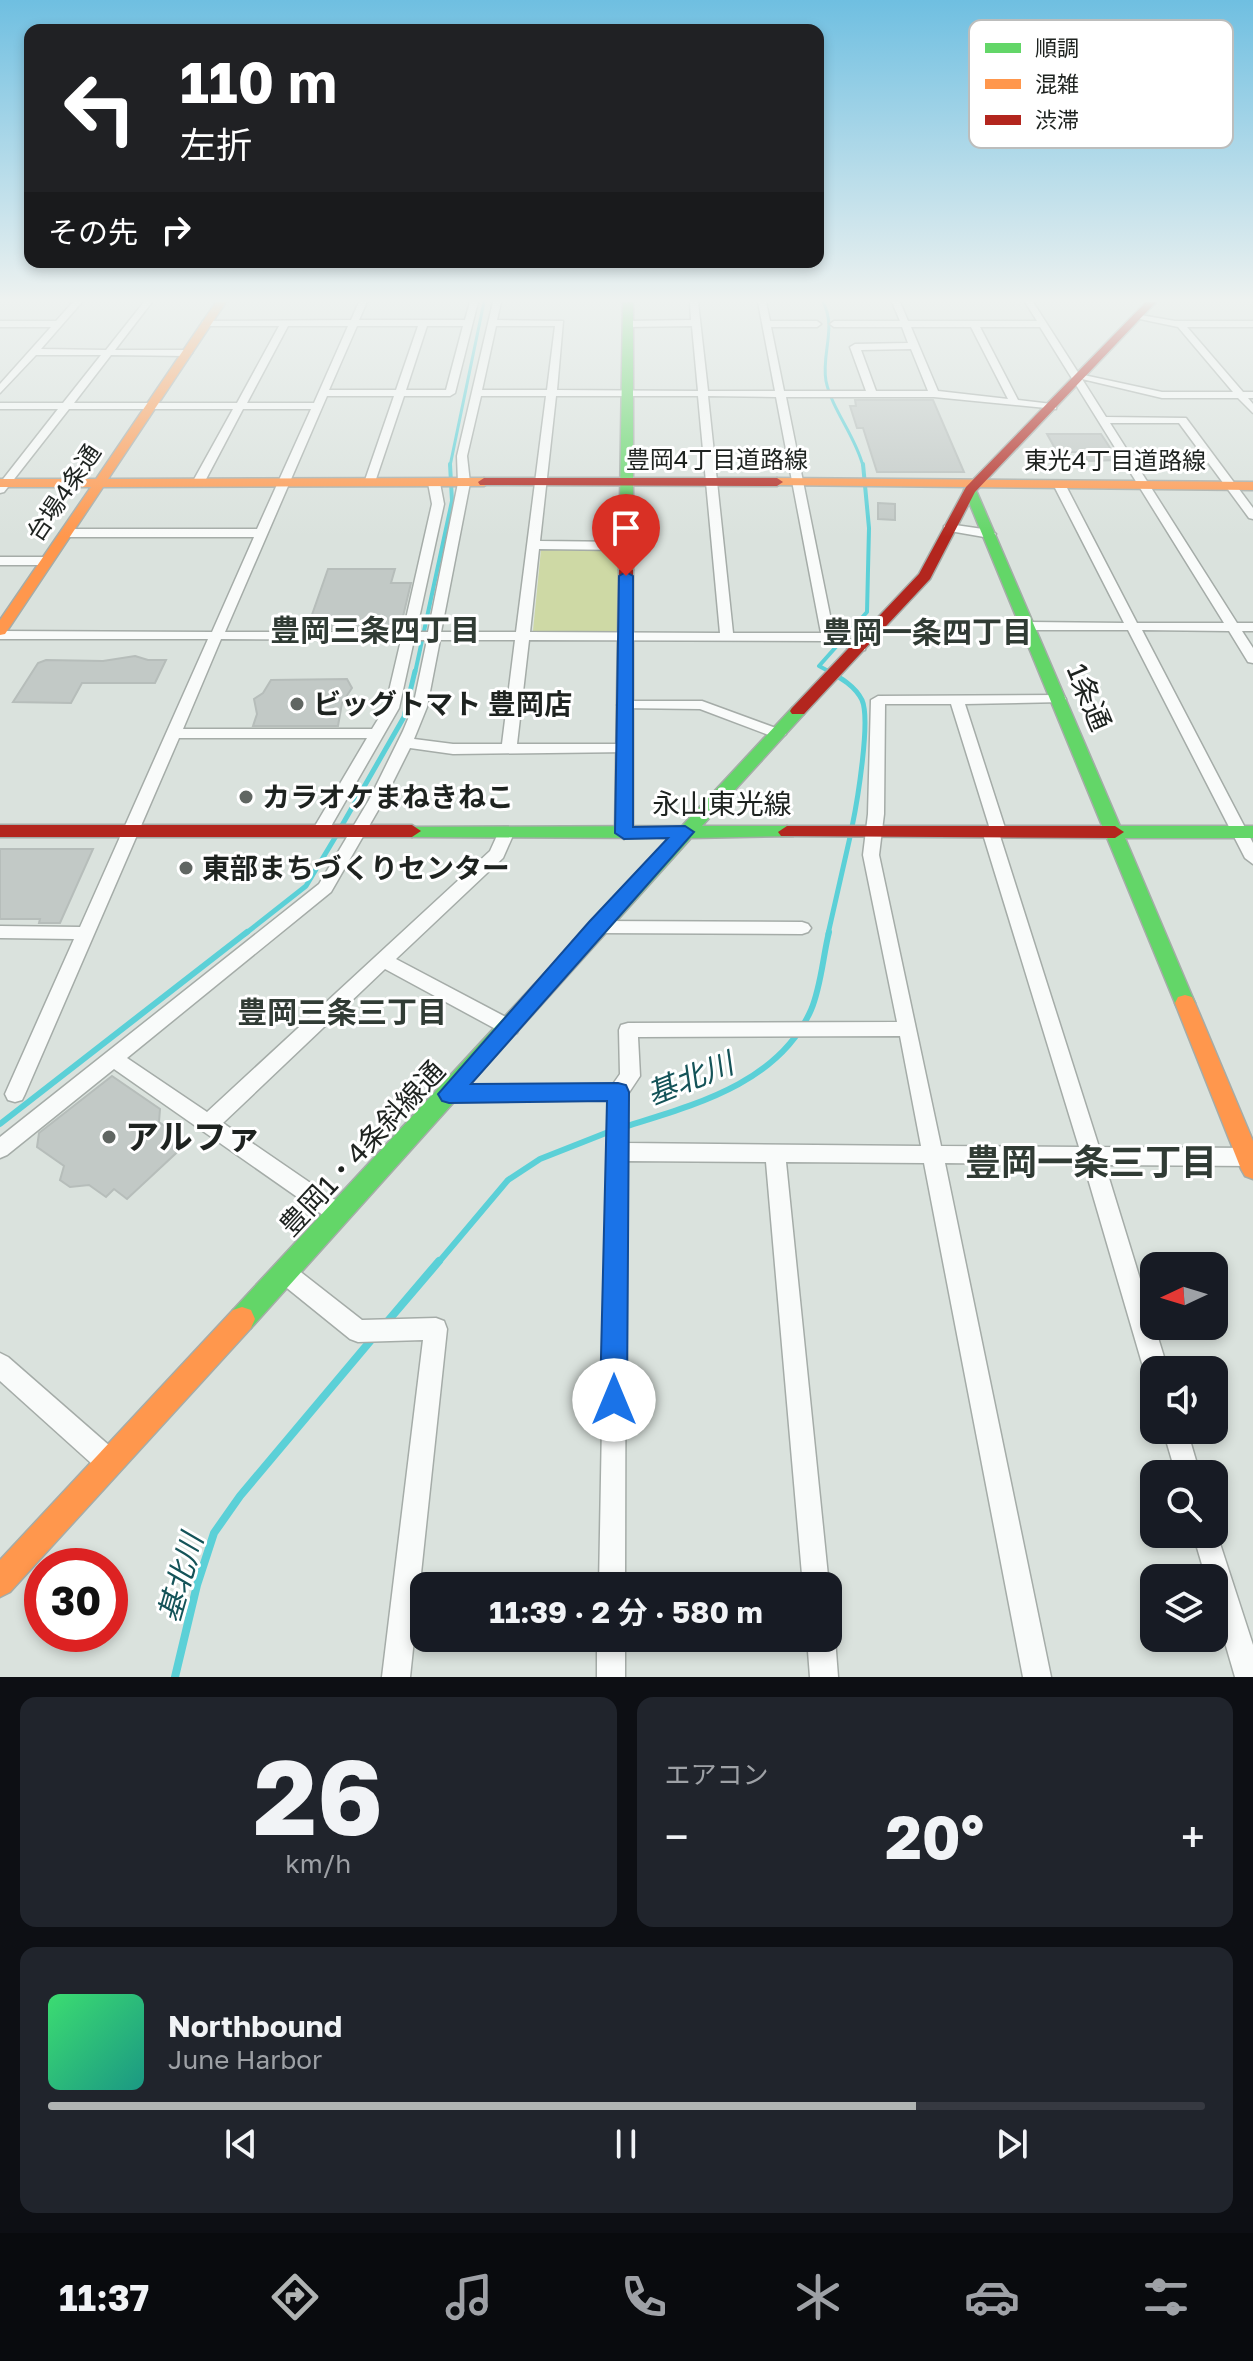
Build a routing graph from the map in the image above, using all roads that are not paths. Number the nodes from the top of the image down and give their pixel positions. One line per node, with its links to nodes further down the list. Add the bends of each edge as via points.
1 (86, 380): 32 (street)
2 (168, 380): 33 (street, 台場4条通)
3 (253, 380): 34 (street)
4 (328, 380): 29 (street)
5 (403, 380): 19 (street)
6 (453, 380): 19 (street, via 450,393)
7 (480, 380): 20 (street)
8 (554, 380): 21 (street)
9 (627, 380): 22 (street)
10 (702, 380): 24 (street)
11 (777, 380): 23 (street)
12 (867, 380): 25 (street)
13 (928, 380): 26 (street)
14 (1003, 380): 30 (street)
15 (1077, 380): 35 (street)
16 (1080, 380): 37 (street)
17 (1090, 380): 27 (street, via 1162,395)
18 (1228, 380): 27 (street)
19 (399, 393): 29 (street); 40 (street)
20 (477, 393): 21 (street); 41 (street, via 462,456)
21 (553, 393): 22 (street); 43 (street)
22 (627, 393): 24 (street); 44 (street)
23 (780, 393): 24 (street); 25 (street); 46 (street)
24 (703, 394): 45 (street)
25 (872, 394): 26 (street)
26 (934, 394): 30 (street)
27 (1240, 395): 28 (street); 36 (street)
28 (1253, 395)
29 (319, 400): 34 (street); 42 (street)
30 (1014, 402): 35 (street)
31 (0, 406): 32 (street)
32 (66, 406): 33 (street); 49 (street)
33 (151, 406): 34 (street); 38 (street, 台場4条通)
34 (239, 406): 39 (street)
35 (1052, 407): 52 (street)
36 (1253, 410)
37 (1102, 420): 48 (street); 50 (street, via 1182,420)
38 (99, 483): 39 (street, 豊岡4丁目道路線); 49 (street, 豊岡4丁目道路線); 55 (street, 台場4条通)
39 (198, 483): 42 (street, 豊岡4丁目道路線)
40 (370, 483): 41 (street, 豊岡4丁目道路線); 42 (street, 豊岡4丁目道路線)
41 (449, 483): 43 (street, 豊岡4丁目道路線); 68 (street); 69 (street, via 438,504)
42 (284, 484): 56 (street)
43 (541, 484): 44 (street, 豊岡4丁目道路線); 58 (street)
44 (626, 484): 45 (street, 豊岡4丁目道路線); 59 (street)
45 (713, 484): 46 (street, 豊岡4丁目道路線); 72 (street)
46 (799, 484): 52 (street, 豊岡4丁目道路線); 73 (street)
47 (1059, 484): 48 (street, 東光4丁目道路線); 52 (street, 東光4丁目道路線); 63 (street)
48 (1143, 485): 50 (street, 東光4丁目道路線); 64 (street)
49 (2, 486)
50 (1231, 486): 51 (street, 東光4丁目道路線); 53 (street)
51 (1253, 486)
52 (973, 487): 54 (street, 豊岡1・4条斜線通); 57 (street, 1条通)
53 (1253, 516)
54 (948, 528): 57 (street); 73 (street, 豊岡1・4条斜線通, via 925,576)
55 (66, 533): 56 (street); 61 (street, 台場4条通)
56 (263, 533): 67 (street)
57 (990, 534): 62 (street, 1条通)
58 (534, 545): 59 (street); 70 (street)
59 (626, 546): 71 (street)
60 (0, 561): 61 (street)
61 (47, 561): 66 (street, 台場4条通)
62 (1029, 626): 63 (street); 75 (street, 1条通)
63 (1134, 626): 64 (street); 92 (street)
64 (1233, 627): 65 (street); 74 (street)
65 (1253, 627)
66 (0, 633): 67 (street)
67 (216, 635): 69 (street); 78 (street)
68 (432, 635): 69 (street); 70 (street); 81 (street, via 420,707)
69 (411, 636): 79 (street, via 392,708)
70 (523, 636): 71 (street); 83 (street)
71 (624, 637): 72 (street); 77 (street)
72 (727, 637): 73 (street)
73 (842, 641): 80 (street, 豊岡1・4条斜線通, via 842,669)
74 (1253, 659)
75 (1059, 699): 76 (street); 91 (street, 1条通)
76 (957, 700): 87 (street); 90 (street, via 878,700 876,814)
77 (624, 705): 80 (street, via 702,705); 82 (street)
78 (174, 733): 79 (street); 85 (street)
79 (377, 734): 86 (street)
80 (779, 734): 89 (street, 豊岡1・4条斜線通)
81 (407, 743): 83 (street); 88 (street)
82 (625, 749): 83 (street); 94 (street)
83 (509, 750)
84 (0, 831): 85 (street, 永山東光線)
85 (130, 831): 86 (street, 永山東光線); 99 (street)
86 (325, 831): 88 (street, 永山東光線)
87 (994, 831): 90 (street, 永山東光線); 91 (street, 永山東光線); 112 (street)
88 (356, 832): 93 (street, 永山東光線); 103 (street, via 325,888)
89 (685, 832): 90 (street, 永山東光線); 94 (street, 永山東光線); 96 (street, 豊岡1・4条斜線通)
90 (866, 832): 102 (street)
91 (1115, 832): 92 (street, 永山東光線); 113 (street, 1条通)
92 (1246, 832): 95 (street)
93 (506, 833): 94 (street, 永山東光線); 100 (street, via 497,854)
94 (624, 833)
95 (1253, 858)
96 (596, 927): 97 (street); 101 (street, 豊岡1・4条斜線通)
97 (802, 928)
98 (0, 932): 99 (street)
99 (86, 933): 105 (street)
100 (384, 961): 101 (street); 107 (street)
101 (510, 1028): 106 (street, 豊岡1・4条斜線通)
102 (908, 1029): 104 (street, via 628,1030 630,1076); 111 (street)
103 (113, 1058): 107 (street); 109 (street)
104 (618, 1092): 106 (street); 108 (street)
105 (15, 1094)
106 (449, 1094): 114 (street, 豊岡1・4条斜線通)
107 (209, 1123): 114 (street)
108 (616, 1147): 110 (street); 120 (street)
109 (0, 1149)
110 (775, 1153): 111 (street); 121 (street)
111 (933, 1154): 112 (street); 128 (street)
112 (1091, 1154): 113 (street); 116 (street)
113 (1251, 1161)
114 (337, 1213): 115 (street, 豊岡1・4条斜線通)
115 (285, 1273): 118 (street, 豊岡1・4条斜線通); 125 (street, via 358,1331 436,1329)
116 (1152, 1356)
117 (0, 1366): 118 (street)
118 (110, 1463): 122 (street, 豊岡1・4条斜線通)
119 (1210, 1548): 129 (street)
120 (612, 1572)
121 (815, 1572)
122 (0, 1582)
123 (611, 1652): 126 (street)
124 (822, 1652): 127 (street)
125 (396, 1677)
126 (611, 1677)
127 (824, 1677)
128 (1037, 1677)
129 (1249, 1677)

